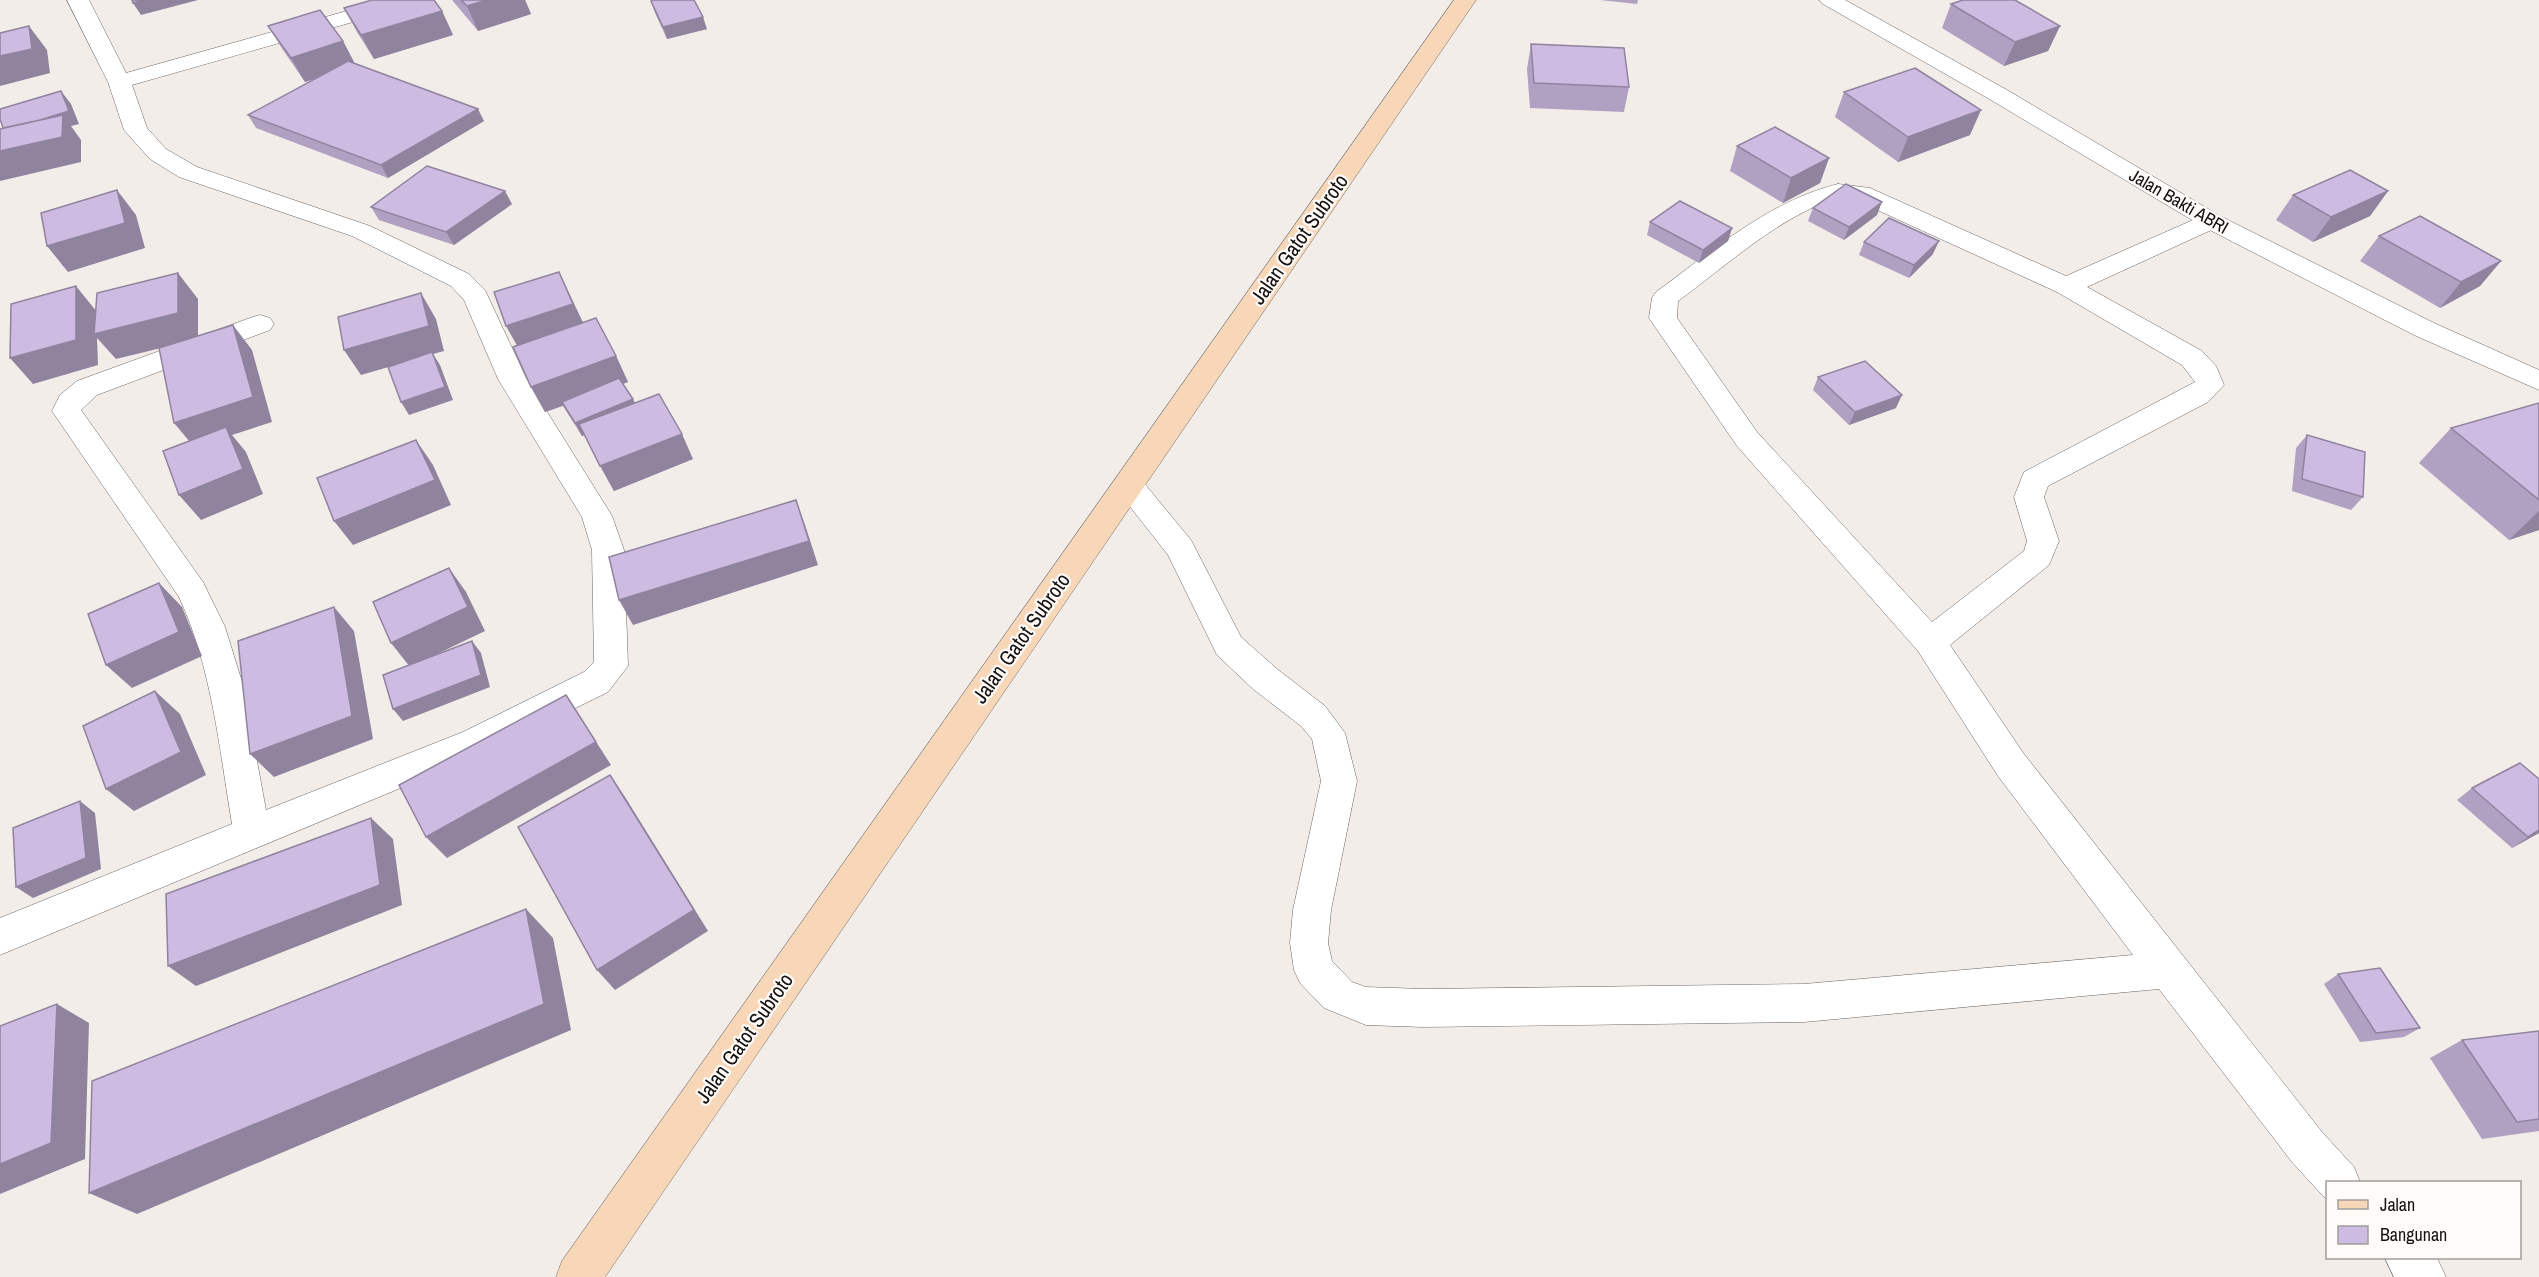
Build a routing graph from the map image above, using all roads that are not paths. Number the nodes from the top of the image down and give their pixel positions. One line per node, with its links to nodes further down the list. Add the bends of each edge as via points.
1 (78, 0): 5 (street)
2 (409, 0): 5 (street)
3 (1465, 0): 10 (main road, Jalan Gatot Subroto)
4 (1830, 0): 6 (street, Jalan Bakti ABRI)
5 (119, 82): 12 (street, via 136,130 158,154 188,172 361,231 468,288 476,296 512,379 597,516 608,550 611,666 596,682 475,742)
6 (2211, 221): 7 (street); 9 (street, Jalan Bakti ABRI, via 2424,329)
7 (2066, 286): 11 (street, via 2192,358 2206,373 2210,386 2035,480 2029,496 2043,542 2038,557); 11 (street, via 1861,193 1839,190 1802,205 1665,298 1663,318 1671,332 1747,439)
8 (260, 324): 12 (street, via 87,388 70,402 66,411 192,591 209,627 226,685)
9 (2539, 381)
10 (1128, 485): 14 (street, via 1180,548 1229,646 1328,733 1339,781 1311,910 1309,943 1314,970 1338,996 1366,1006 1423,1008 1804,1003); 17 (main road, Jalan Gatot Subroto)
11 (1930, 642): 14 (street, via 2011,765)
12 (252, 834): 13 (street)
13 (0, 937)
14 (2168, 970): 15 (street)
15 (2338, 1181)
16 (2409, 1259): 18 (street)
17 (578, 1277)
18 (2424, 1277)

